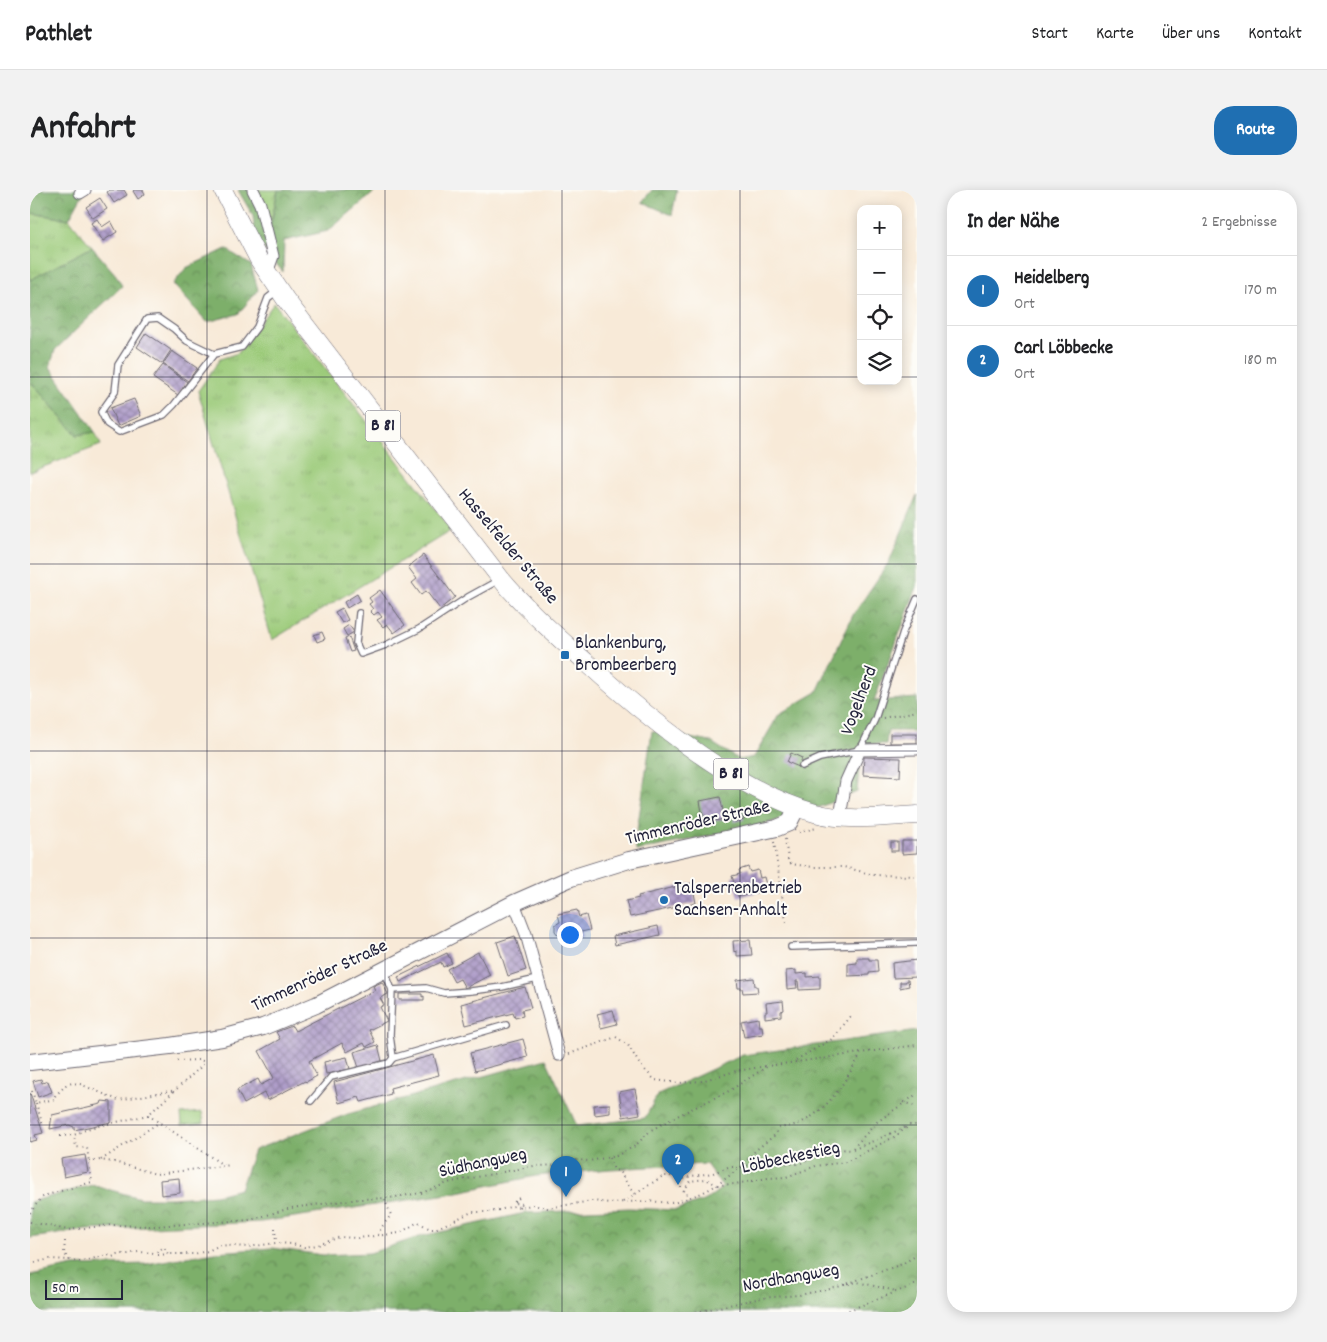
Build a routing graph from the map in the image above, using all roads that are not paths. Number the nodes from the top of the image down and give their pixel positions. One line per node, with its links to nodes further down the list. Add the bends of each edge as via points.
1 (223, 190): 3 (main road, Hasselfelder Straße / B 81)
2 (253, 190): 3 (street, via 260,204 273,256)
3 (267, 273): 4 (main road, Hasselfelder Straße / B 81)
4 (279, 290): 5 (lane, via 268,298 257,327 242,347); 6 (main road, Hasselfelder Straße / B 81)
5 (214, 354): 5 (lane, via 187,341 158,318 147,319 118,365 114,392 101,412 107,424 119,432 164,415)
6 (501, 579): 8 (lane, via 419,629 361,654 356,643); 12 (main road, Hasselfelder Straße / B 81, via 540,621 644,712 730,774)
7 (917, 599): 10 (lane, Vogelherd, via 875,719)
8 (359, 613)
9 (917, 749): 10 (street)
10 (860, 750): 11 (lane, via 820,758); 14 (street, Vogelherd, via 846,781)
11 (802, 766)
12 (797, 808): 14 (main road, Hasselfelder Straße / B 81); 15 (main road, Timmenröder Straße, via 789,823 778,832 604,867)
13 (917, 815): 14 (main road, Hasselfelder Straße / B 81)
14 (840, 817)
15 (514, 903): 18 (main road, Timmenröder Straße); 19 (street, via 526,934)
16 (917, 943): 17 (lane)
17 (791, 947)
18 (384, 970): 20 (lane); 24 (main road, Timmenröder Straße, via 297,1014 222,1038)
19 (537, 979): 20 (lane, via 471,991); 22 (street)
20 (392, 990): 23 (lane, via 390,1028)
21 (506, 1025): 23 (lane)
22 (559, 1055)
23 (393, 1058): 25 (lane, via 389,1063 331,1077)
24 (30, 1062)
25 (310, 1101)

